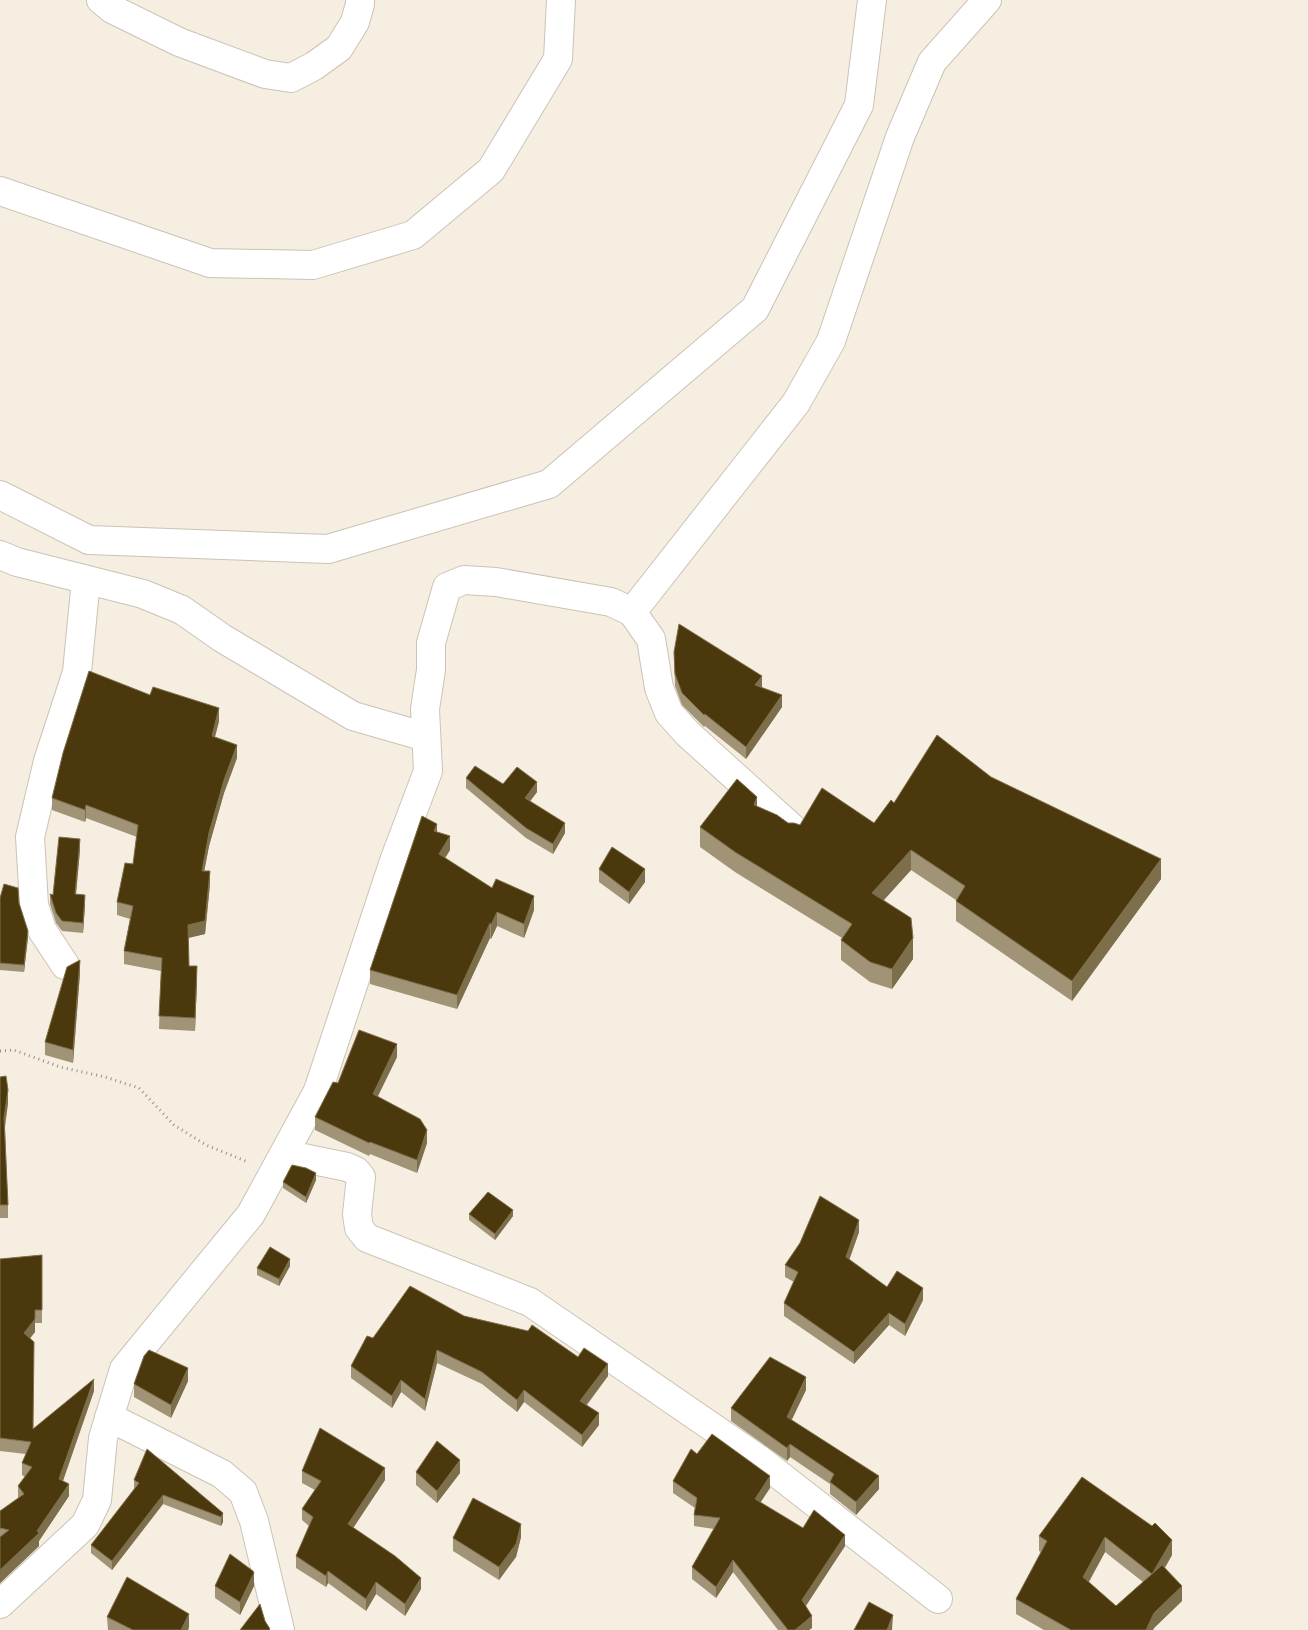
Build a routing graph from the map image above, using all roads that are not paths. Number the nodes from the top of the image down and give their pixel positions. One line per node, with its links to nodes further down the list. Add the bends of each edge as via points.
1 (102, 0): 2 (street, via 112,9 179,42 265,74 291,78 339,48 354,22)
2 (360, 0)
3 (561, 0): 6 (street, via 558,59 491,170 413,235 313,265 210,263)
4 (872, 0): 7 (street, via 858,105 755,309 549,484 328,549 89,540)
5 (988, 0): 10 (street, via 932,62 900,138 830,341 796,403)
6 (0, 190)
7 (0, 495)
8 (0, 554): 9 (street, via 17,562)
9 (86, 580): 11 (street, via 143,594 182,610 222,638 353,716); 13 (street, via 77,672 48,762 30,837 34,905 42,930)
10 (632, 612): 11 (street, via 611,602 496,582 464,580 447,587 431,643); 12 (street, via 651,639 659,688 669,713)
11 (426, 737): 14 (street, via 428,771 394,861 318,1092)
12 (792, 828)
13 (65, 965)
14 (280, 1163): 15 (street, via 251,1214 124,1369); 16 (street, via 347,1167 356,1171 360,1177 358,1228 367,1238 530,1302 760,1460)
15 (109, 1417): 17 (street, via 103,1438 97,1500 84,1525); 18 (street, via 222,1474 243,1492 254,1521)
16 (938, 1599)
17 (0, 1604)
18 (280, 1630)

